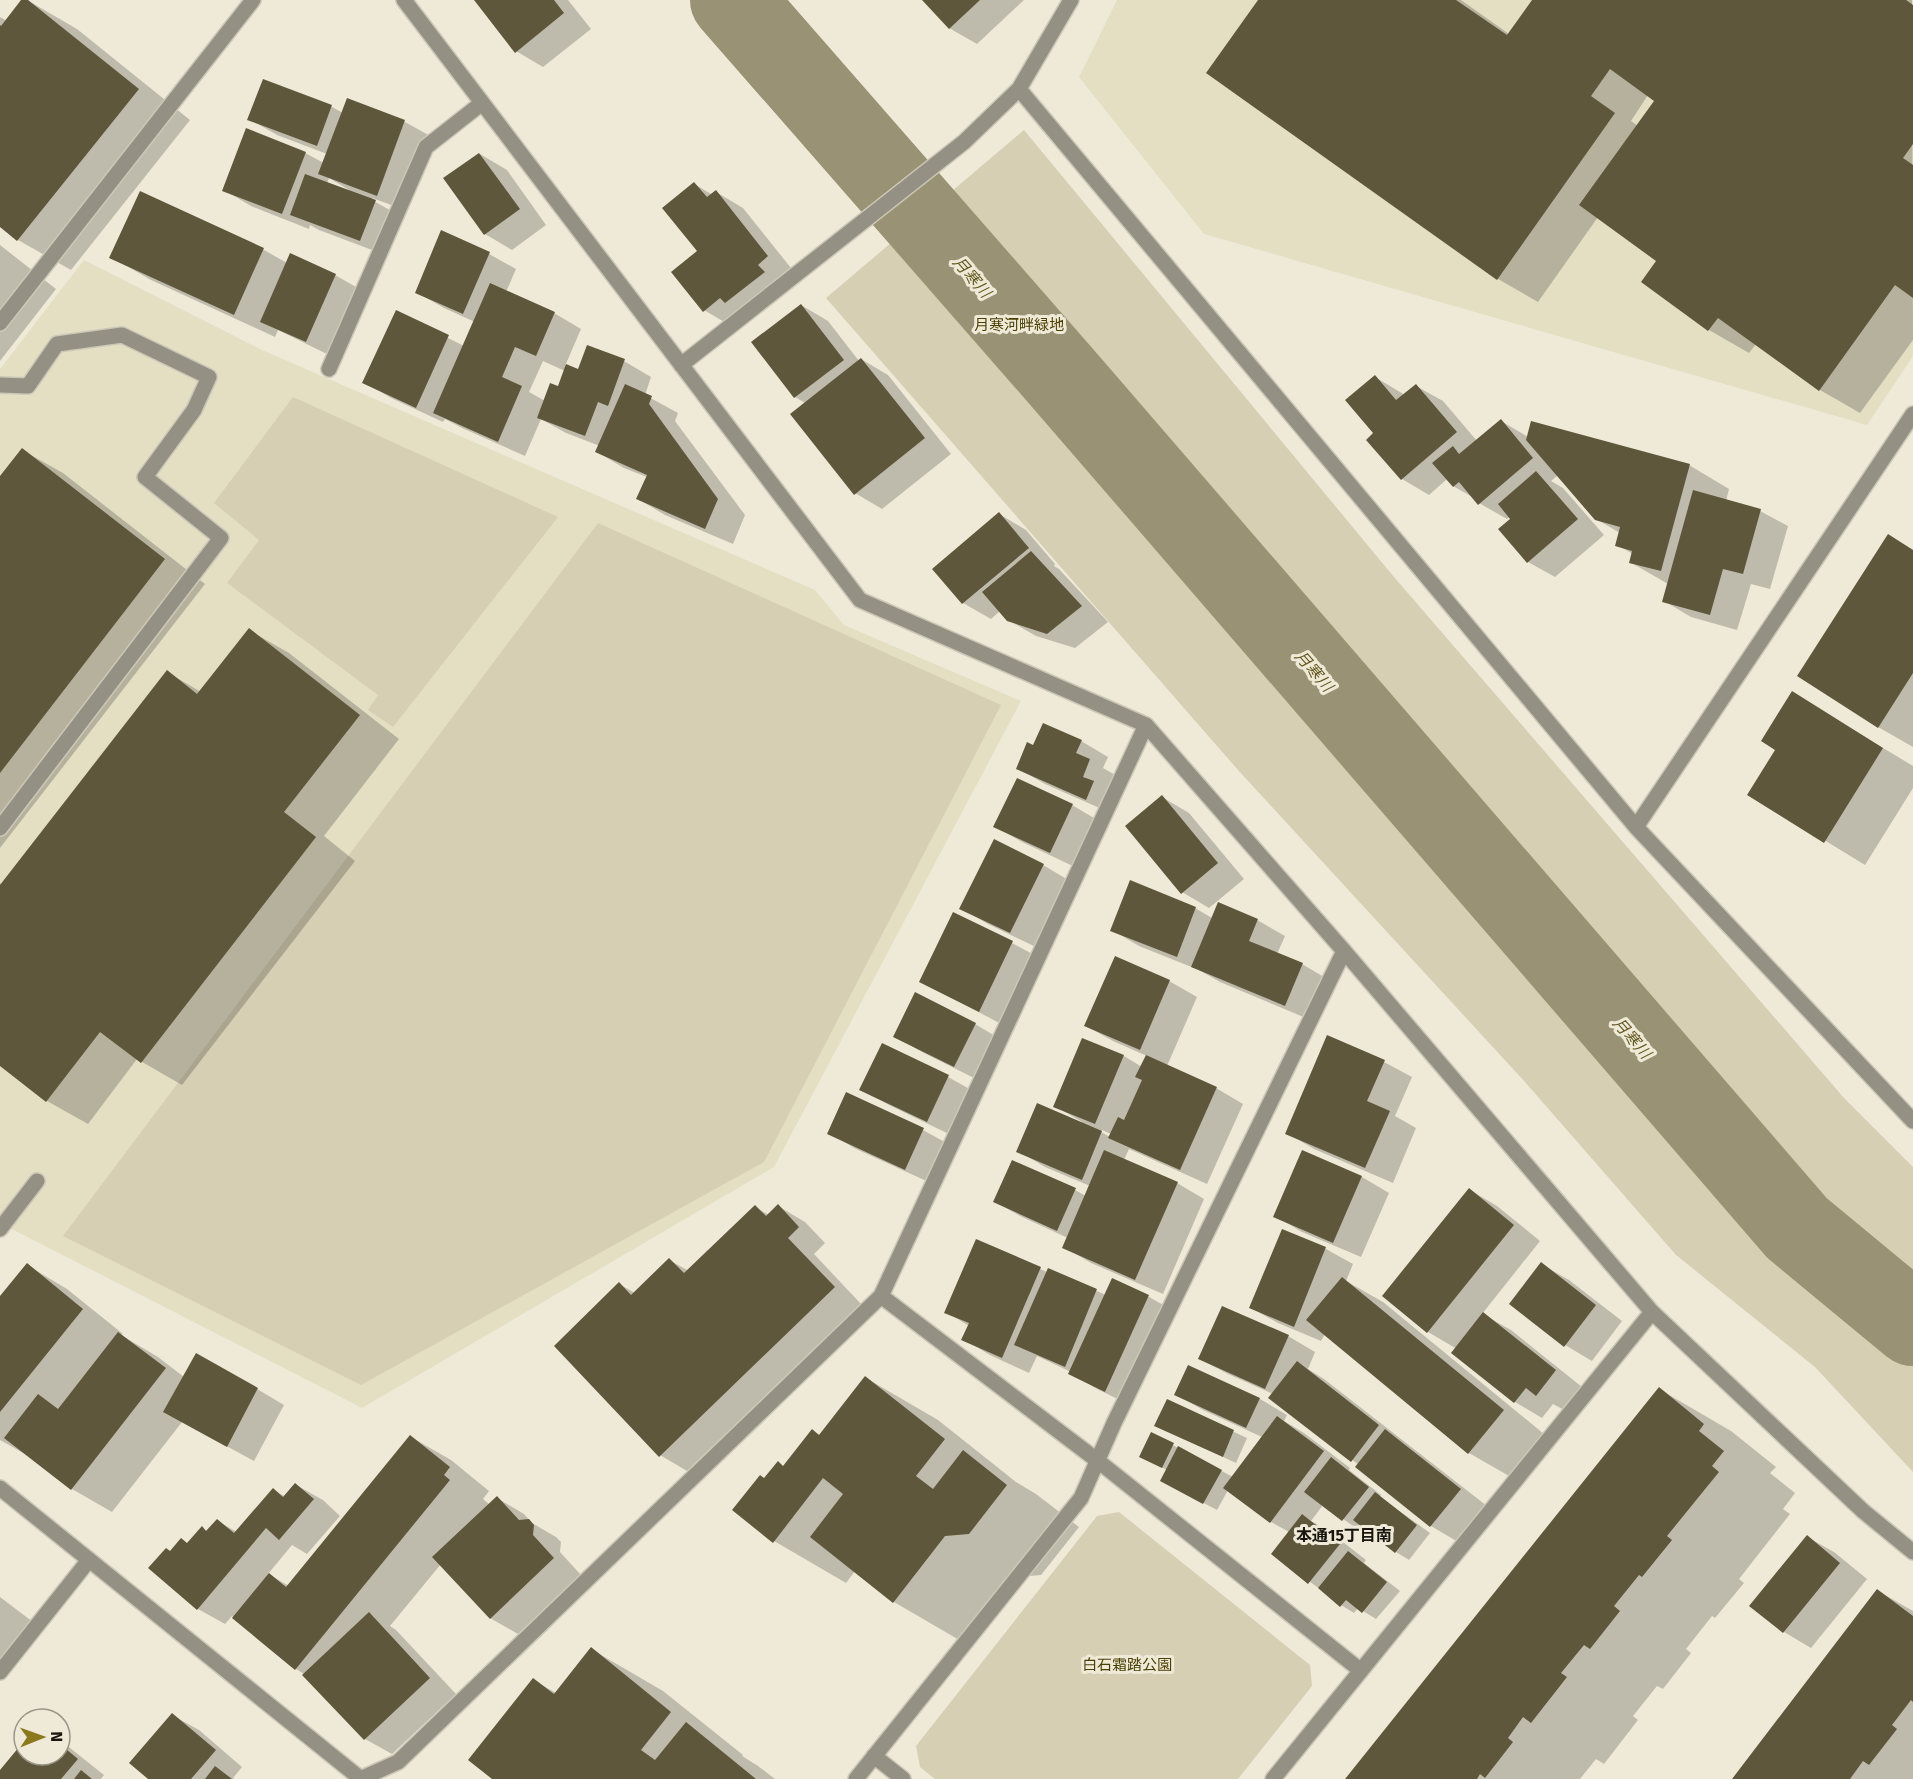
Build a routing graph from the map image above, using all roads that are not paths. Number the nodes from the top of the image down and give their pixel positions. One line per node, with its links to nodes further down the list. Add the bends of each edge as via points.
1 (253, 0): 6 (street)
2 (404, 0): 5 (street)
3 (1071, 0): 4 (street)
4 (1019, 89): 7 (street, via 964,142); 12 (street)
5 (482, 103): 7 (street); 8 (street, via 426,147)
6 (0, 323)
7 (681, 365): 11 (street, via 860,600)
8 (329, 369)
9 (0, 385): 13 (street, via 28,386 57,344 122,335 209,377 194,410 145,477 221,538)
10 (1913, 414): 12 (street)
11 (1146, 725): 14 (street); 18 (street)
12 (1636, 826): 15 (street)
13 (0, 828)
14 (1344, 951): 19 (street); 20 (street)
15 (1913, 1121)
16 (37, 1181): 17 (street)
17 (0, 1229)
18 (881, 1296): 20 (street); 27 (street, via 398,1762)
19 (1652, 1312): 22 (street, via 1863,1511); 24 (street)
20 (1098, 1461): 24 (street); 26 (street, via 1081,1498)
21 (0, 1488): 23 (street)
22 (1913, 1552)
23 (89, 1560): 25 (street); 27 (street)
24 (1360, 1670): 30 (street)
25 (0, 1672)
26 (874, 1756): 28 (street); 29 (street)
27 (361, 1779)
28 (856, 1779)
29 (903, 1779)
30 (1273, 1779)

